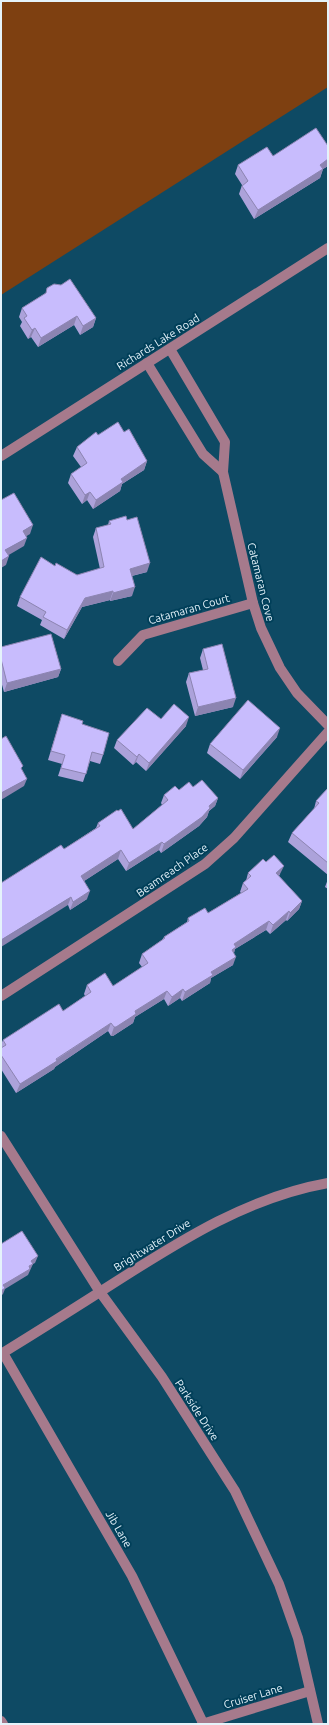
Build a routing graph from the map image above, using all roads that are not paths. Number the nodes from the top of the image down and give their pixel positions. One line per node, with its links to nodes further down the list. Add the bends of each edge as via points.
1 (328, 248): 2 (street, Richards Lake Road)
2 (170, 348): 3 (street, Richards Lake Road); 5 (street, Catamaran Cove, via 225,442)
3 (147, 363): 4 (street, Richards Lake Road); 5 (street, via 203,454)
4 (1, 456)
5 (223, 472): 6 (street, Catamaran Cove)
6 (253, 603): 7 (street, Catamaran Court, via 143,635); 8 (street, Catamaran Cove, via 280,668 308,706)
7 (118, 661)
8 (328, 726)
9 (328, 732): 10 (street, Beamreach Place, via 234,838 205,864)
10 (1, 996)
11 (1, 1136): 13 (street, Parkside Drive)
12 (328, 1183): 13 (street, Brightwater Drive, via 280,1195 206,1226)
13 (100, 1292): 14 (street, Brightwater Drive); 15 (street, Parkside Drive, via 162,1377 235,1491 279,1584 298,1638)
14 (2, 1354): 18 (street, Jib Lane, via 132,1576)
15 (310, 1691): 18 (street, Cruiser Lane); 19 (street, Parkside Drive)
16 (1, 1721): 17 (street)
17 (3, 1724)
18 (202, 1724)
19 (318, 1724)

